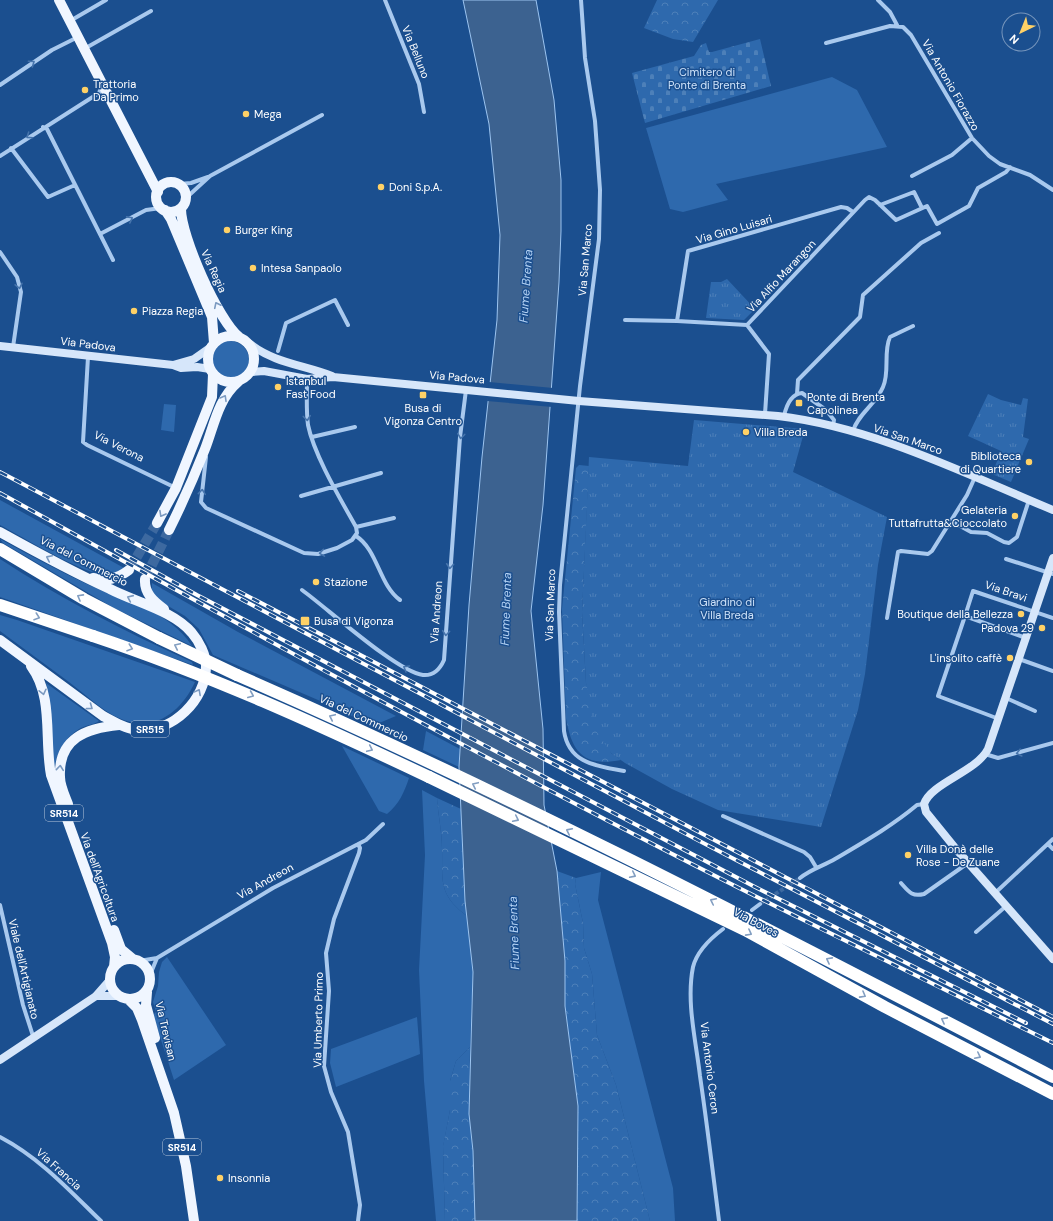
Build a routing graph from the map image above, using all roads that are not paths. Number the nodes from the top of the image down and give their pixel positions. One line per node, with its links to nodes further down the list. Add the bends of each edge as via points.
1 (59, 0): 7 (main road)
2 (106, 0): 7 (street)
3 (385, 0): 14 (street, Via Belluno, via 419,84)
4 (581, 0): 58 (street, Via San Marco, via 600,190 599,239)
5 (878, 0): 8 (street, Via Antonio Fiorazzo, via 890,12)
6 (151, 11): 11 (street)
7 (70, 21): 9 (main road)
8 (897, 25): 10 (street); 17 (street, Via Antonio Fiorazzo, via 911,35)
9 (78, 37): 11 (main road); 12 (street, one-way to 9, via 52,50)
10 (826, 43)
11 (84, 49): 13 (main road)
12 (0, 85)
13 (102, 85): 16 (street, via 99,93); 21 (main road)
14 (424, 112)
15 (322, 115): 22 (street)
16 (44, 127): 18 (street, one-way to 18); 25 (street)
17 (972, 138): 20 (street, Via Antonio Fiorazzo, via 989,156); 23 (street, via 946,158)
18 (11, 148): 19 (street); 25 (street, via 48,197)
19 (0, 156)
20 (1010, 167): 26 (street, Via Antonio Fiorazzo, via 1030,175); 30 (street, via 978,188 969,206 937,224 927,206)
21 (146, 168): 24 (main road); 27 (main road)
22 (210, 176): 24 (street, via 191,183); 28 (street)
23 (912, 176)
24 (175, 183): 27 (main road, via 163,185); 28 (main road, via 184,190)
25 (75, 185): 35 (street)
26 (1053, 190)
27 (158, 192): 31 (main road, via 157,200)
28 (186, 198): 32 (main road)
29 (880, 205): 30 (street, via 896,220); 30 (street, via 914,192); 33 (street, Via Alfio Marangon, via 869,197)
30 (922, 208)
31 (163, 209): 32 (main road, via 173,212); 35 (street, one-way to 31, via 146,210); 45 (main road, Via Regia, via 171,219 212,317)
32 (181, 209): 43 (main road, Via Regia, one-way to 32, via 225,322 192,252 183,228)
33 (853, 212): 39 (street, Via Gino Luisari, via 841,207 688,251); 41 (street, Via Alfio Marangon)
34 (939, 233): 57 (street, via 921,243 863,295 860,317 798,380)
35 (100, 234): 37 (street)
36 (0, 252): 47 (street, one-way to 47, via 20,284)
37 (113, 260)
38 (625, 320): 39 (street)
39 (677, 321): 41 (street)
40 (348, 325): 48 (street, via 335,300 286,323)
41 (747, 325): 59 (street, Via Alfio Marangon, via 769,354)
42 (912, 326): 63 (street, via 890,337 884,385 860,417)
43 (239, 337): 44 (main road, Via Padova); 45 (main road, Via Padova, via 227,336)
44 (250, 344): 52 (main road, via 255,358); 53 (main road, Via Padova, via 260,353)
45 (213, 345): 50 (main road, Via Padova, via 194,359); 51 (main road, via 208,358)
46 (0, 346): 47 (main road, Via Padova)
47 (13, 347): 49 (main road, Via Padova)
48 (278, 351)
49 (88, 357): 50 (main road, Via Padova); 69 (street, Via Verona, via 83,442)
50 (173, 365): 51 (main road, Via Padova, via 181,368 197,367)
51 (212, 372): 55 (main road, Via Padova, via 224,382); 69 (main road, via 212,397)
52 (251, 372): 54 (main road, Via Padova, via 264,371); 55 (main road)
53 (333, 377): 54 (main road, Via Padova); 56 (main road, Via Padova)
54 (307, 379): 64 (street, one-way to 64, via 306,414)
55 (238, 382): 65 (main road, one-way to 55, via 222,402)
56 (466, 394): 58 (main road, Via Padova, via 476,390); 87 (street, Via Andreon, one-way to 87, via 460,437 444,660 441,667 425,675 405,668)
57 (797, 394): 60 (street, via 786,408); 61 (street, via 806,395 826,410 834,420)
58 (579, 401): 59 (main road, Via San Marco); 106 (street, Via San Marco, via 559,606 564,731 567,745 574,754 593,765)
59 (765, 414): 60 (main road, Via San Marco)
60 (784, 416): 61 (main road, Via San Marco)
61 (833, 426): 63 (main road, Via San Marco)
62 (355, 427): 64 (street)
63 (853, 431): 67 (main road, Via San Marco)
64 (312, 437): 68 (street)
65 (205, 448): 77 (main road); 79 (street, one-way to 65, via 330,551 318,554 304,553 206,508 201,502)
66 (381, 474): 68 (street)
67 (975, 477): 71 (main road, Via San Marco); 74 (street)
68 (334, 486): 70 (street); 76 (street)
69 (176, 488): 75 (main road, one-way to 75)
70 (301, 496)
71 (1030, 500): 72 (main road, Via San Marco); 74 (street, via 1017,537 1009,543 987,533 971,532)
72 (1053, 510)
73 (394, 518): 76 (street)
74 (952, 521): 92 (street, via 928,554 898,552)
75 (157, 523)
76 (356, 527): 79 (street)
77 (169, 530)
78 (0, 532): 85 (main road, Via del Commercio / SR515, one-way to 78)
79 (356, 536): 88 (street, via 368,548 392,591)
80 (0, 549): 107 (highway, Via del Commercio, one-way to 80, bridge, via 115,616 59,586)
81 (1053, 558): 84 (main road, Via Bravi)
82 (1006, 559): 84 (street)
83 (129, 570): 85 (main road, SR515, via 112,580)
84 (1050, 573): 90 (main road, Via Bravi)
85 (84, 575): 94 (main road, Via del Commercio / SR515, one-way to 85, via 109,589)
86 (145, 579): 94 (main road, SR515, via 145,590 155,603)
87 (302, 590)
88 (400, 600)
89 (0, 604): 141 (highway, Via Boves, one-way to 141, bridge, via 203,675 429,777 745,930 885,1007)
90 (1034, 612): 91 (street, Via Bravi, via 973,591); 93 (street, Via Bravi); 95 (main road, Via Bravi)
91 (965, 616): 95 (street); 102 (street, via 938,696)
92 (886, 617)
93 (1053, 618)
94 (178, 619): 103 (main road, Via del Commercio / SR515, one-way to 94, via 139,730 164,727 185,712 196,697 205,674 205,660 196,638)
95 (1026, 638): 98 (main road, Via Bravi)
96 (0, 640): 97 (main road, Via del Commercio / SR515)
97 (25, 658): 103 (main road, Via del Commercio / SR515, one-way to 103, via 103,716); 131 (main road, Via dell'Agricoltura / SR514, one-way to 131, via 43,688 51,775 112,943)
98 (1019, 659): 99 (street); 100 (main road, Via Bravi)
99 (1053, 671)
100 (1006, 698): 101 (street); 102 (main road, Via Bravi)
101 (1035, 711)
102 (999, 719): 105 (main road, Via Bravi)
103 (120, 725): 130 (main road, Via dell'Agricoltura / SR514, one-way to 103, via 124,952 120,945 60,778 64,751 76,737 87,730)
104 (1053, 743): 105 (street, one-way to 105, via 998,758)
105 (986, 754): 108 (main road, Via Bravi, via 928,796)
106 (624, 771)
107 (510, 802): 140 (highway, Via Boves, one-way to 107, via 756,922)
108 (924, 804): 115 (main road, via 926,812); 116 (street, via 917,805 833,860)
109 (724, 816): 116 (street, via 804,852)
110 (382, 824): 112 (street, Via Andreon, via 371,836)
111 (1053, 840): 113 (street)
112 (358, 844): 128 (street, Via Andreon, via 273,888); 145 (street, Via Umberto Primo, via 359,853 334,919 326,953 329,991 324,1066 331,1092 348,1132 360,1205)
113 (1048, 844): 114 (street); 119 (street)
114 (1053, 849)
115 (968, 863): 118 (street, via 924,894 910,894); 119 (main road)
116 (816, 867): 117 (street)
117 (800, 878)
118 (902, 883)
119 (994, 895): 122 (main road)
120 (760, 904): 123 (street)
121 (0, 905): 124 (street, Viale dell'Artigianato)
122 (1005, 906): 127 (street); 129 (main road)
123 (752, 910)
124 (5, 928): 126 (street); 137 (street, Viale dell'Artigianato)
125 (723, 929): 146 (street, Via Antonio Ceron, via 708,942 696,959 693,967 692,992 696,1046)
126 (0, 930)
127 (976, 932)
128 (157, 958): 130 (street, Via Andreon); 132 (street)
129 (1053, 959)
130 (136, 960): 131 (main road, via 123,961); 132 (main road, SR514, via 145,966)
131 (114, 968): 133 (main road, SR514)
132 (150, 975): 134 (main road, SR514)
133 (110, 980): 135 (main road); 136 (main road, SR514, via 112,989)
134 (147, 992): 136 (main road, via 138,998); 139 (main road, Via Trevisan / SR514, via 146,1005)
135 (96, 996): 136 (main road); 137 (main road)
136 (124, 998): 139 (main road, Via Trevisan / SR514, via 137,1008)
137 (33, 1036): 138 (main road)
138 (0, 1060)
139 (163, 1075): 144 (main road, Via Trevisan / SR514, via 178,1126)
140 (1053, 1078)
141 (1053, 1094)
142 (0, 1137): 143 (street, Via Francia, via 44,1166)
143 (101, 1221)
144 (194, 1221)
145 (358, 1221)
146 (719, 1221)

